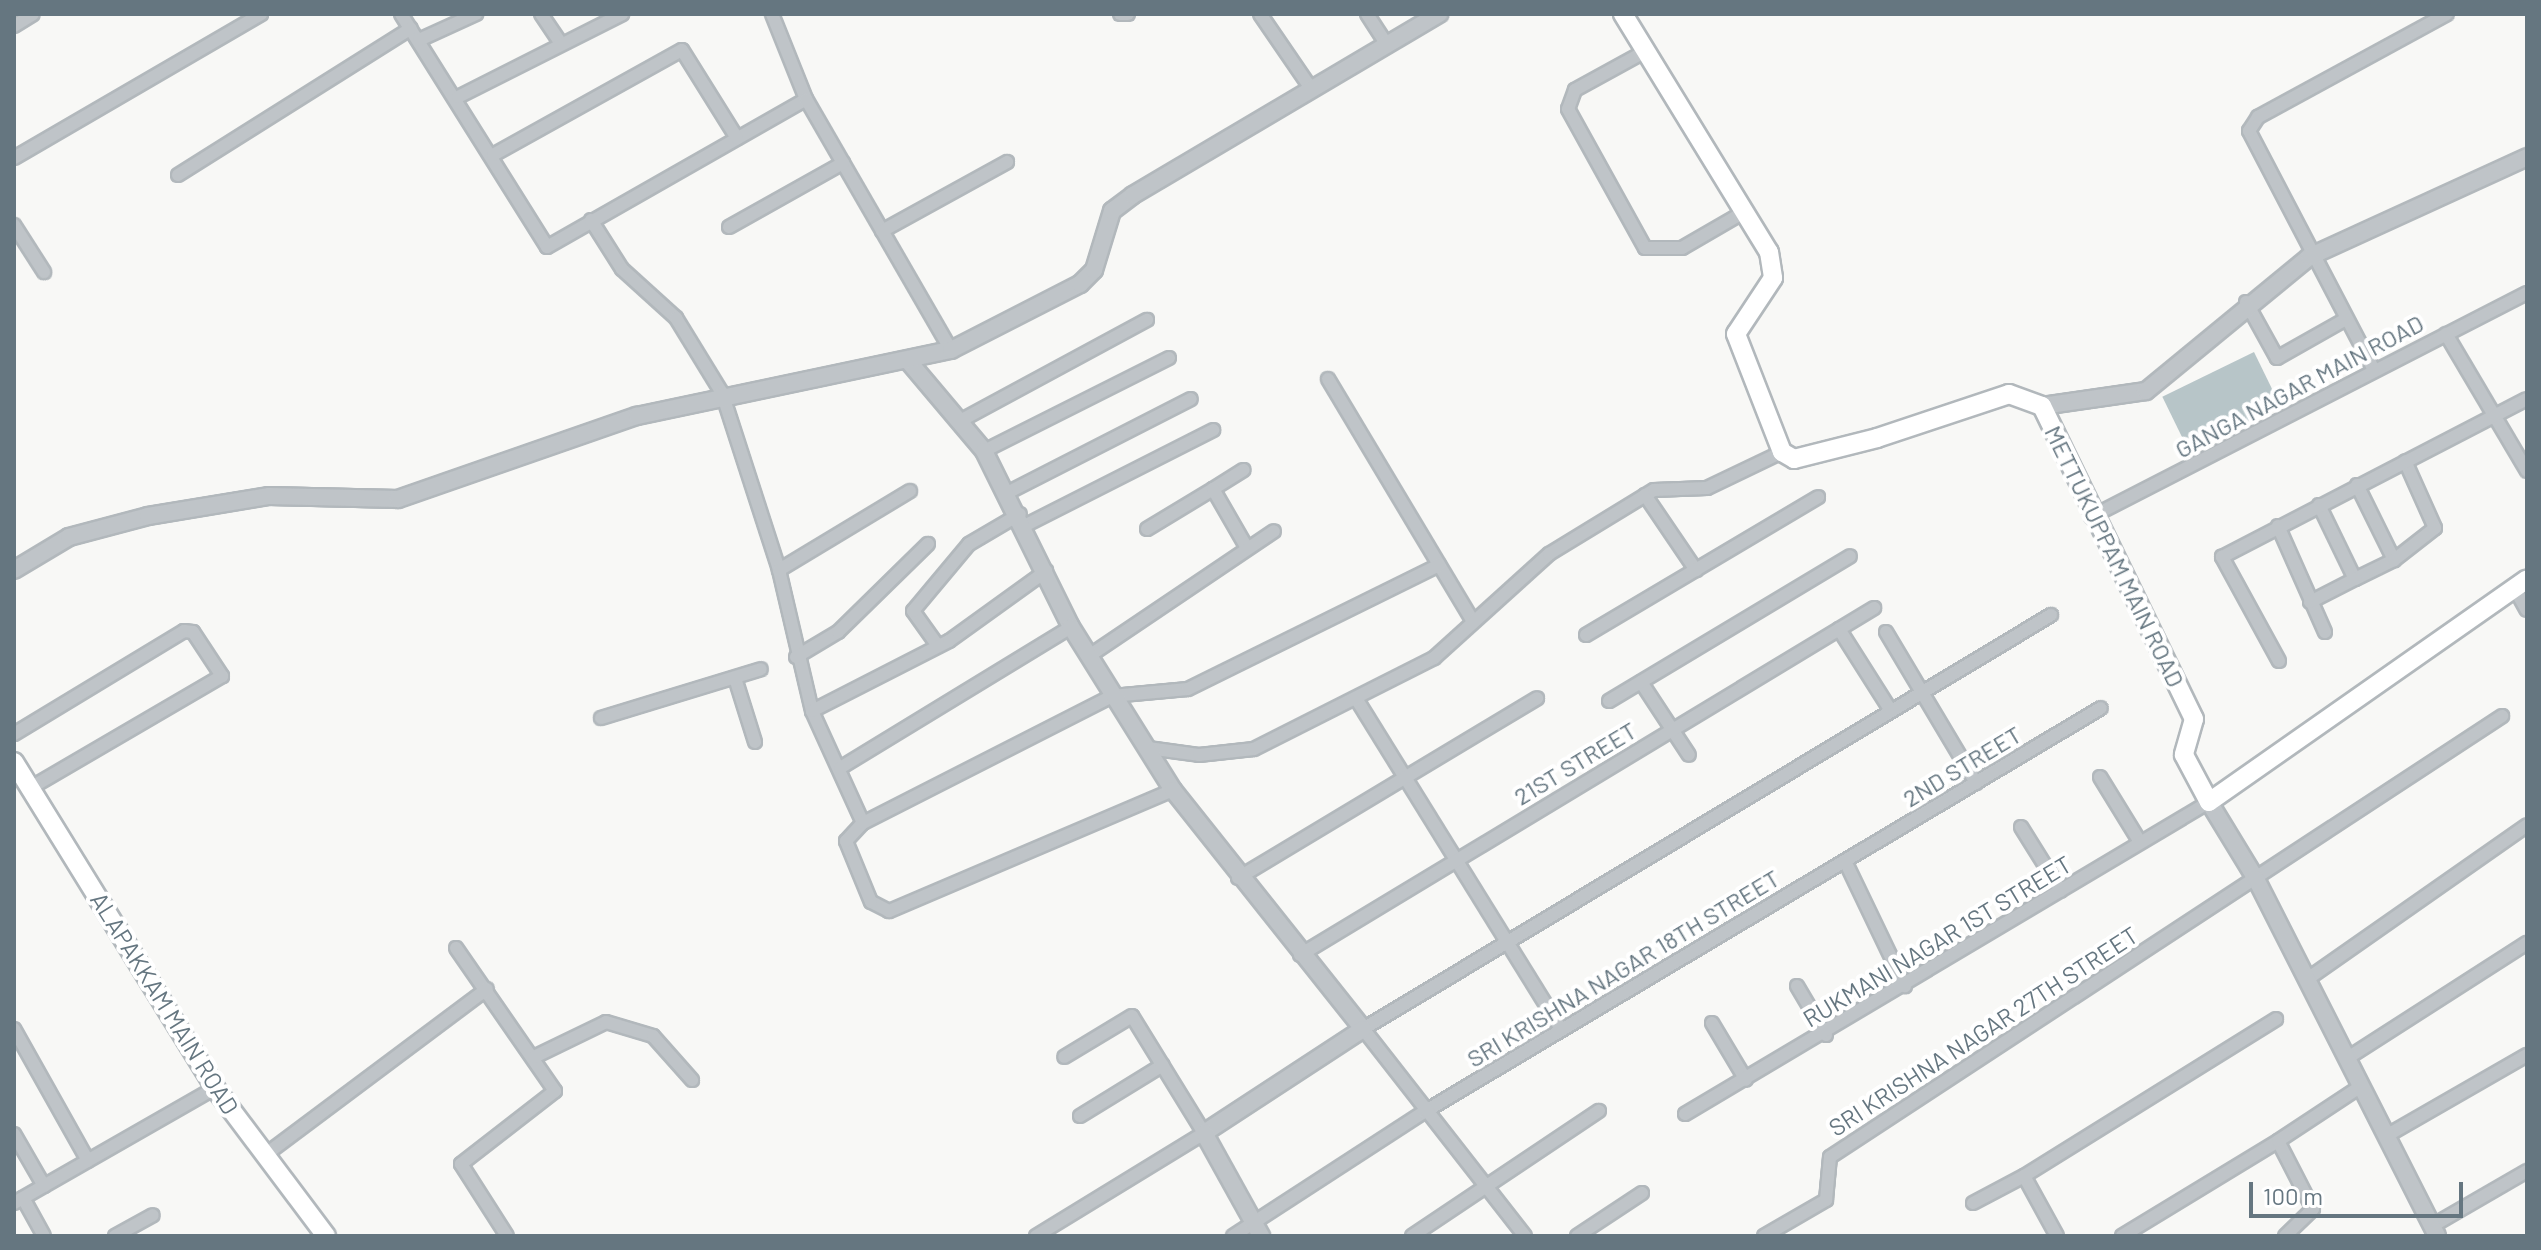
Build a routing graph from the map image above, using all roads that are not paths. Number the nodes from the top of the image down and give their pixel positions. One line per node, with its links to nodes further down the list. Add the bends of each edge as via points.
1 (33, 14): 15 (street)
2 (261, 14): 27 (street)
3 (401, 14): 16 (street)
4 (476, 14): 17 (street)
5 (541, 14): 18 (street)
6 (622, 14): 18 (street)
7 (772, 14): 23 (street)
8 (1120, 14): 9 (street)
9 (1128, 14)
10 (1260, 14): 21 (street)
11 (1367, 14): 19 (street)
12 (1439, 14): 19 (street)
13 (1623, 14): 20 (main road)
14 (2447, 14): 36 (street, via 2258,117 2250,141)
15 (14, 26)
16 (411, 28): 17 (street); 30 (street)
17 (419, 40): 22 (street)
18 (560, 42): 22 (street)
19 (1388, 46): 21 (street)
20 (1644, 52): 31 (main road); 31 (street, via 1575,90 1568,109 1645,248 1682,248)
21 (1312, 90): 43 (street, via 1112,211 1094,270 1080,284)
22 (458, 97): 25 (street)
23 (806, 99): 24 (street); 29 (street)
24 (737, 138): 25 (street, via 682,50); 32 (street)
25 (493, 155): 32 (street, via 547,247)
26 (2527, 157): 36 (street)
27 (14, 158)
28 (1007, 162): 35 (street)
29 (843, 163): 34 (street); 35 (street)
30 (178, 175)
31 (1744, 212): 56 (main road, via 1769,252 1773,278 1736,334)
32 (591, 220): 48 (street, via 628,277 676,318)
33 (14, 225): 37 (street)
34 (729, 227)
35 (882, 231): 43 (street)
36 (2309, 257): 39 (street); 40 (street)
37 (44, 272)
38 (2527, 293): 42 (street, GANGA NAGAR MAIN ROAD)
39 (2246, 302): 40 (street, via 2277,358); 51 (street, via 2146,391)
40 (2346, 319): 46 (street)
41 (1147, 320): 53 (street)
42 (2446, 334): 46 (street, GANGA NAGAR MAIN ROAD); 52 (street)
43 (951, 350): 45 (street)
44 (1169, 358): 55 (street)
45 (910, 363): 48 (street); 53 (street)
46 (2374, 370): 67 (street, GANGA NAGAR MAIN ROAD)
47 (1328, 379): 76 (street)
48 (722, 393): 77 (street, via 520,452 398,499 233,499 69,537); 78 (street)
49 (1191, 399): 63 (street)
50 (2527, 399): 52 (street)
51 (2042, 406): 56 (main road, METTUKUPPAM MAIN ROAD, via 2009,394 1838,448 1794,459); 67 (main road, METTUKUPPAM MAIN ROAD)
52 (2497, 415): 57 (street); 59 (street)
53 (958, 422): 55 (street)
54 (1213, 430): 68 (street)
55 (984, 451): 63 (street)
56 (1782, 452): 64 (street, via 1707,488)
57 (2405, 461): 60 (street); 75 (street, via 2435,528)
58 (1244, 470): 61 (street)
59 (2527, 471)
60 (2357, 485): 66 (street); 75 (street)
61 (1213, 489): 70 (street); 73 (street)
62 (910, 491): 78 (street)
63 (1009, 492): 68 (street)
64 (1645, 495): 79 (street); 87 (street, via 1549,554)
65 (1818, 497): 79 (street)
66 (2319, 505): 69 (street); 81 (street)
67 (2091, 517): 122 (main road, METTUKUPPAM MAIN ROAD, via 2194,719 2184,755)
68 (1023, 520): 80 (street); 93 (street, via 969,544 913,611)
69 (2278, 526): 83 (street); 96 (street, via 2220,560)
70 (1147, 529)
71 (1274, 531): 73 (street)
72 (928, 544): 95 (street, via 838,632)
73 (1247, 548): 94 (street)
74 (1850, 556): 99 (street)
75 (2394, 560): 81 (street)
76 (1439, 565): 87 (street); 101 (street, via 1188,689)
77 (14, 570)
78 (779, 570): 95 (street)
79 (1696, 570): 92 (street)
80 (1046, 571): 88 (street); 93 (street)
81 (2355, 579): 83 (street)
82 (2520, 583): 85 (street); 122 (main road)
83 (2310, 602): 91 (street)
84 (1874, 608): 89 (street, 21ST STREET)
85 (2527, 610)
86 (2051, 615): 100 (street)
87 (1471, 618): 103 (street, via 1434,658)
88 (1071, 627): 94 (street); 116 (street)
89 (1839, 629): 107 (street); 110 (street, 21ST STREET)
90 (1886, 632): 100 (street)
91 (2325, 632)
92 (1586, 635)
93 (938, 646): 106 (street)
94 (1089, 656): 101 (street)
95 (796, 657): 106 (street)
96 (2279, 661)
97 (761, 669): 98 (street)
98 (735, 678): 109 (street); 112 (street)
99 (1641, 682): 104 (street); 110 (street)
100 (1920, 693): 107 (street); 119 (street)
101 (1112, 696): 113 (street); 123 (street)
102 (1537, 698): 117 (street)
103 (1357, 700): 113 (street, via 1254,749 1199,755); 117 (street)
104 (1609, 701)
105 (2101, 708): 119 (street, 2ND STREET)
106 (812, 711): 116 (street)
107 (1891, 711): 132 (street)
108 (2502, 716): 130 (street)
109 (601, 718)
110 (1672, 730): 114 (street); 127 (street, 21ST STREET)
111 (14, 734): 120 (street, via 184,631 193,632 222,676)
112 (755, 742)
113 (1148, 748): 121 (street)
114 (1689, 755)
115 (14, 762): 120 (main road, ALAPAKKAM MAIN ROAD)
116 (840, 768): 123 (street)
117 (1405, 777): 127 (street); 129 (street)
118 (2100, 777): 126 (street)
119 (1976, 783): 128 (street, 2ND STREET)
120 (30, 788): 154 (main road, ALAPAKKAM MAIN ROAD)
121 (1173, 790): 123 (street, via 889,911 871,902 846,841); 129 (street)
122 (2209, 802): 126 (street, RUKMANI NAGAR 1ST STREET); 130 (street)
123 (863, 823)
124 (2527, 825): 136 (street)
125 (2021, 827): 131 (street)
126 (2140, 842): 131 (street, RUKMANI NAGAR 1ST STREET)
127 (1456, 860): 132 (street); 135 (street, 21ST STREET)
128 (1845, 861): 138 (street); 144 (street, SRI KRISHNA NAGAR 18TH STREET)
129 (1238, 878): 135 (street)
130 (2256, 879): 136 (street); 184 (street, SRI KRISHNA NAGAR 27TH STREET, via 1830,1157 1826,1200)
131 (2061, 891): 138 (street, RUKMANI NAGAR 1ST STREET)
132 (1507, 942): 143 (street); 144 (street)
133 (2527, 943): 149 (street)
134 (456, 948): 139 (street)
135 (1300, 955): 143 (street)
136 (2306, 980): 149 (street)
137 (1797, 986): 145 (street)
138 (1905, 986): 145 (street, RUKMANI NAGAR 1ST STREET)
139 (487, 989): 147 (street); 163 (street)
140 (2276, 1019): 166 (street)
141 (1712, 1023): 152 (street)
142 (14, 1029): 164 (street)
143 (1363, 1029): 156 (street); 159 (street)
144 (1562, 1030): 156 (street, SRI KRISHNA NAGAR 18TH STREET)
145 (1826, 1035): 152 (street, RUKMANI NAGAR 1ST STREET)
146 (2527, 1055): 161 (street)
147 (534, 1057): 151 (street, via 606,1022 653,1036); 178 (street, via 554,1095 461,1164)
148 (1064, 1057): 150 (street, via 1132,1016)
149 (2346, 1059): 153 (street)
150 (1163, 1065): 158 (street); 159 (street)
151 (692, 1080)
152 (1746, 1080): 157 (street, RUKMANI NAGAR 1ST STREET)
153 (2360, 1087): 161 (street); 162 (street)
154 (215, 1088): 163 (main road, ALAPAKKAM MAIN ROAD); 164 (street)
155 (1599, 1111): 168 (street)
156 (1424, 1112): 168 (street); 173 (street, SRI KRISHNA NAGAR 18TH STREET)
157 (1685, 1114)
158 (1080, 1116)
159 (1204, 1133): 173 (street); 179 (street)
160 (14, 1134): 167 (street)
161 (2386, 1136): 174 (street)
162 (2278, 1141): 186 (street); 187 (street, via 2313,1209)
163 (265, 1155): 177 (main road, ALAPAKKAM MAIN ROAD)
164 (88, 1161): 167 (street)
165 (2527, 1171): 174 (street)
166 (2024, 1176): 171 (street); 185 (street)
167 (44, 1186): 170 (street)
168 (1487, 1189): 181 (street); 182 (street)
169 (1642, 1193): 183 (street)
170 (18, 1200): 175 (street)
171 (1973, 1203)
172 (153, 1215): 176 (street)
173 (1258, 1230): 180 (street, SRI KRISHNA NAGAR 18TH STREET)
174 (2435, 1231)
175 (44, 1236)
176 (115, 1236)
177 (326, 1236)
178 (507, 1236)
179 (1036, 1236)
180 (1233, 1236)
181 (1412, 1236)
182 (1525, 1236)
183 (1577, 1236)
184 (1764, 1236)
185 (2057, 1236)
186 (2122, 1236)
187 (2285, 1236)

